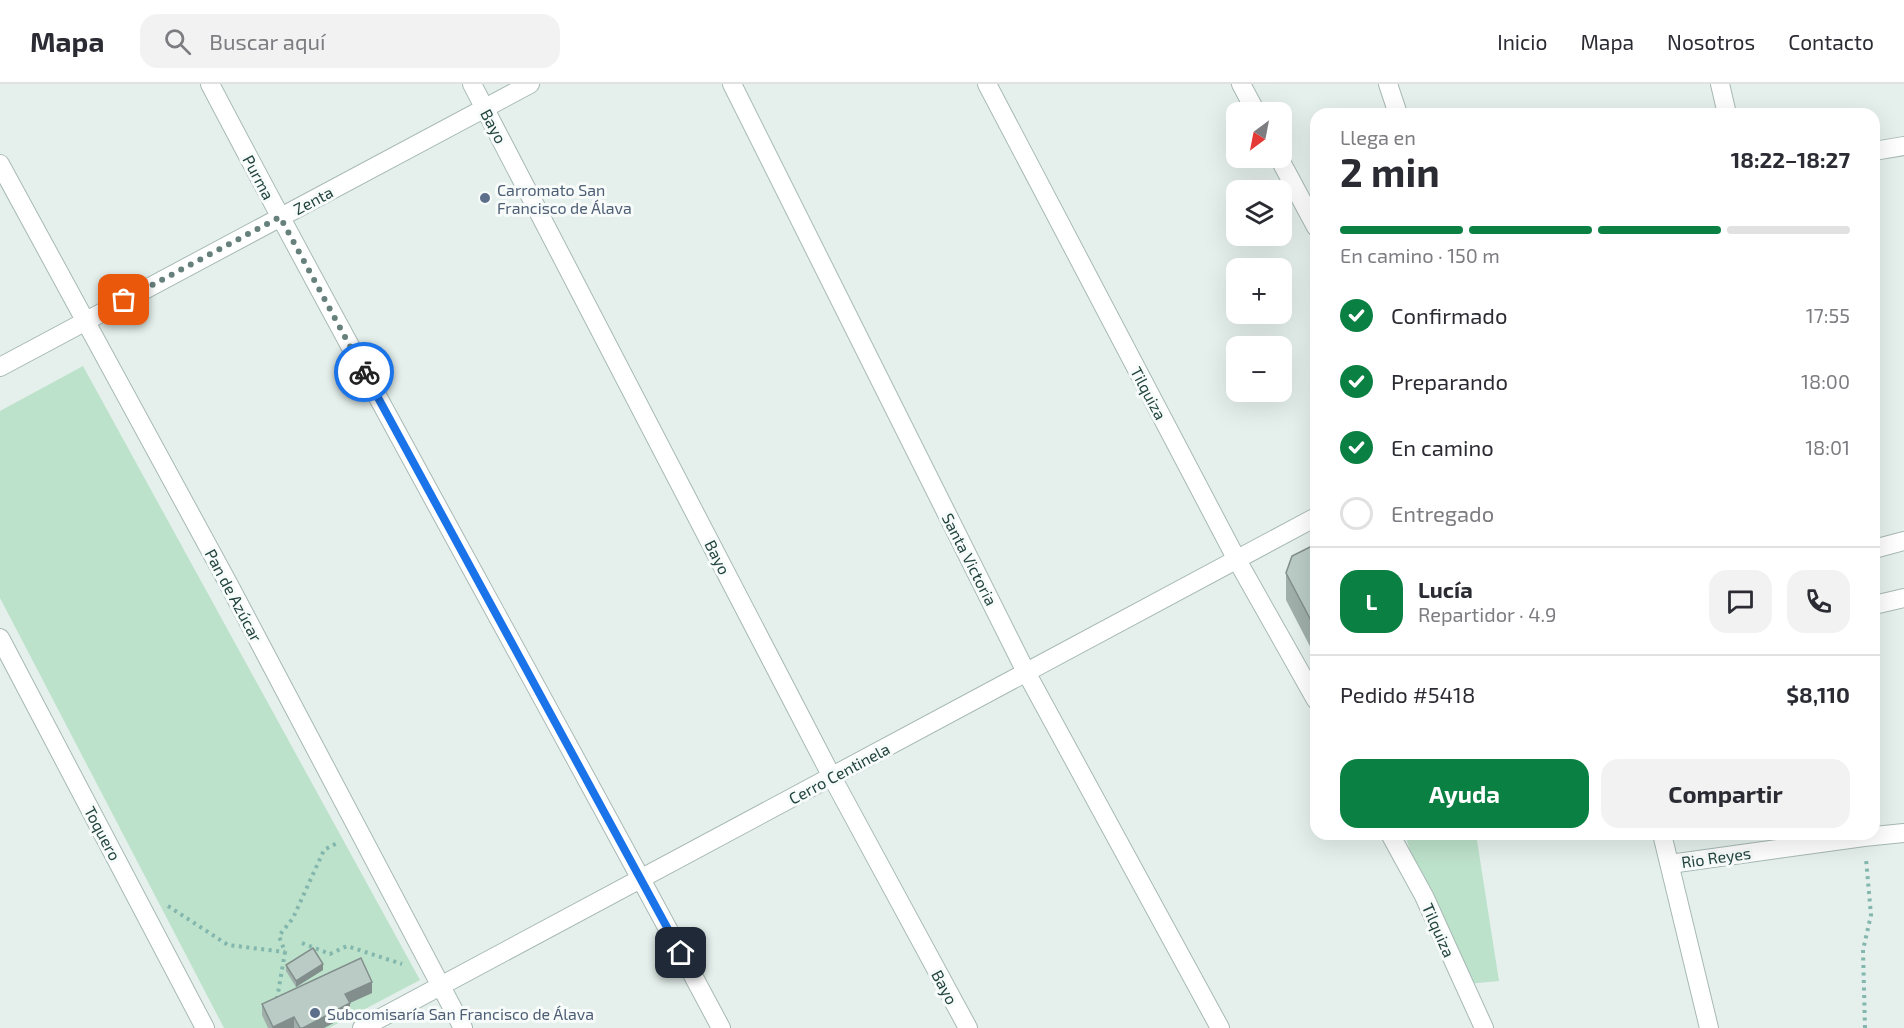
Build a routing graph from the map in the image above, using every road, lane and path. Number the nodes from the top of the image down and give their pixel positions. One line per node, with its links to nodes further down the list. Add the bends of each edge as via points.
1 (210, 84): 18 (street, Purma)
2 (472, 84): 10 (street, Bayo)
3 (530, 84): 10 (street, Zenta)
4 (732, 84): 28 (street, Santa Victoria)
5 (987, 84): 24 (street, Tilquiza)
6 (1241, 84): 9 (street)
7 (1388, 84): 11 (street)
8 (1720, 84): 12 (street)
9 (1251, 102)
10 (485, 108): 18 (street, Zenta); 30 (street, Bayo)
11 (1396, 108)
12 (1726, 108)
13 (1904, 146): 14 (street)
14 (1880, 150)
15 (0, 164): 19 (street, Pan de Azúcar)
16 (1284, 168): 17 (street)
17 (1310, 215)
18 (280, 217): 19 (street, Zenta); 39 (street, Purma)
19 (85, 320): 20 (street, Zenta); 44 (street, Pan de Azúcar)
20 (0, 367)
21 (1310, 520): 24 (street, Cerro Centinela)
22 (1904, 541): 23 (street)
23 (1880, 547)
24 (1237, 560): 28 (street, Cerro Centinela); 29 (street, Tilquiza)
25 (1904, 598): 26 (street)
26 (1880, 604)
27 (0, 638): 46 (street, Toquero)
28 (1026, 672): 30 (street, Cerro Centinela); 51 (street, Santa Victoria)
29 (1310, 689)
30 (832, 777): 39 (street, Cerro Centinela); 50 (street, Bayo)
31 (1904, 833): 32 (street, Rio Reyes)
32 (1880, 835)
33 (343, 839): 42 (path, via 324,850 293,918 279,936)
34 (1393, 840): 52 (street, Tilquiza, via 1424,896)
35 (1664, 840): 38 (street)
36 (1842, 840): 38 (street, Rio Reyes)
37 (1864, 840): 54 (path, via 1871,915 1863,950)
38 (1670, 864): 53 (street)
39 (642, 879): 44 (street, Cerro Centinela); 49 (street, Purma)
40 (165, 904): 42 (path, via 228,945)
41 (302, 943): 43 (path, via 330,954 347,946)
42 (285, 952): 45 (path)
43 (403, 965)
44 (441, 986): 47 (street, Cerro Centinela); 48 (street, Pan de Azúcar)
45 (276, 1008)
46 (205, 1028)
47 (362, 1028)
48 (463, 1028)
49 (721, 1028)
50 (968, 1028)
51 (1220, 1028)
52 (1484, 1028)
53 (1709, 1028)
54 (1865, 1028)

